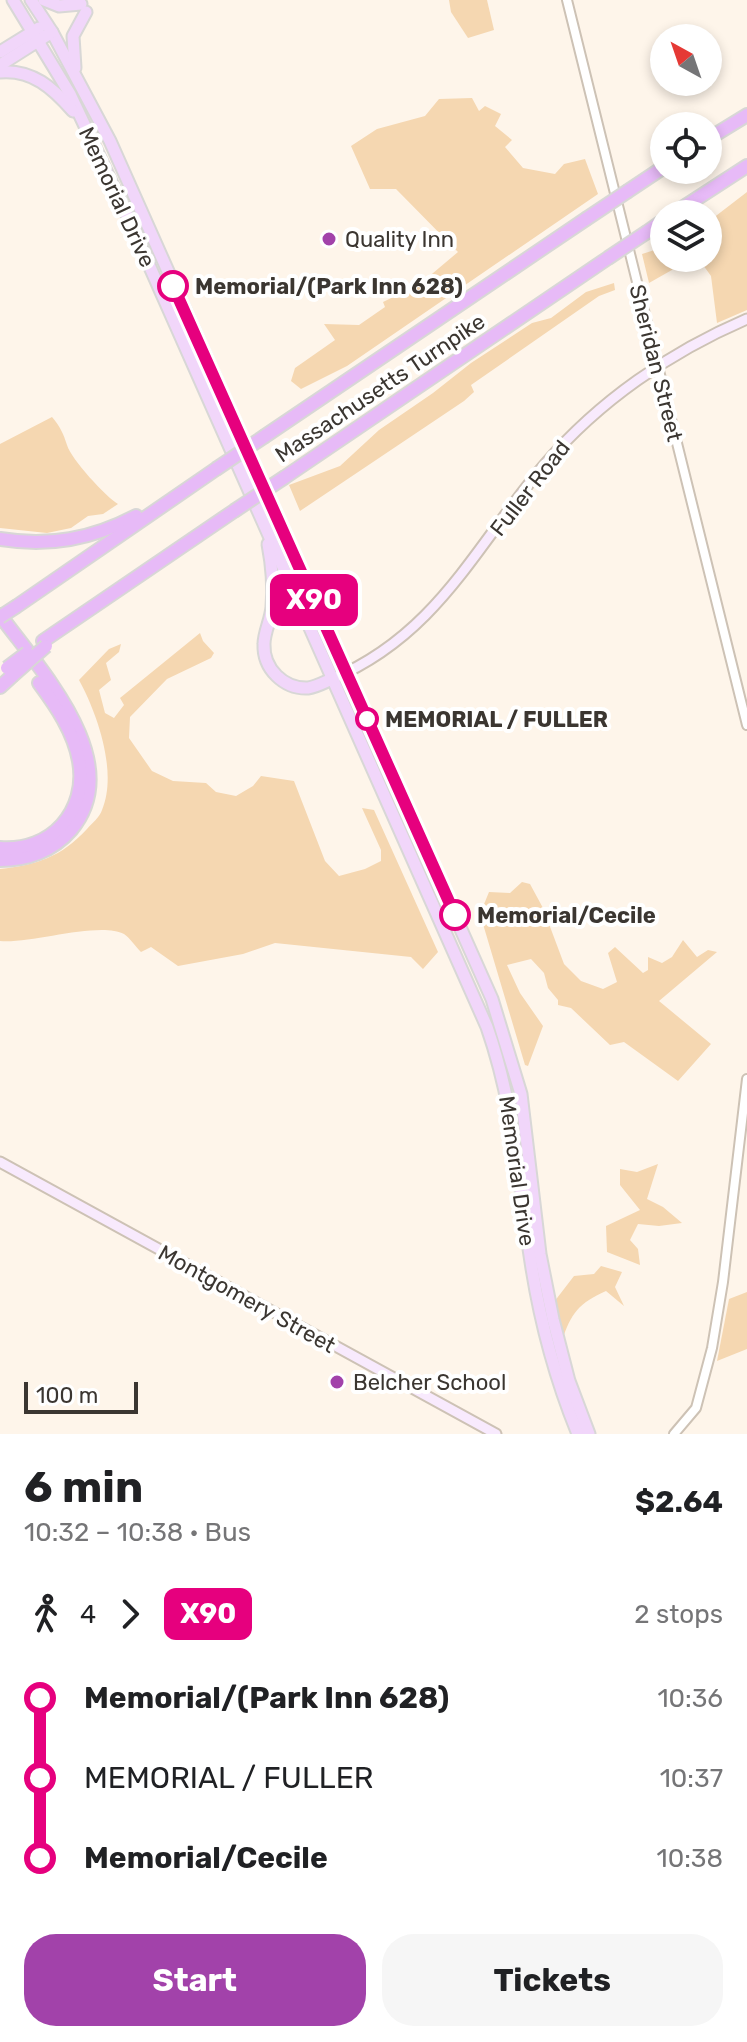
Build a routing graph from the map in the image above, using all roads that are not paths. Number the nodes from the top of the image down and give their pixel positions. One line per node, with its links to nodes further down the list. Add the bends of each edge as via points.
1 (13, 0): 6 (main road, Memorial Drive)
2 (31, 0): 5 (main road, Memorial Drive)
3 (44, 0): 10 (main road, via 84,8 73,36)
4 (567, 0): 21 (street, Sheridan Street)
5 (49, 28): 6 (main road); 10 (main road, Memorial Drive)
6 (36, 36): 7 (main road); 8 (main road); 12 (main road, Memorial Drive)
7 (0, 52)
8 (0, 65)
9 (0, 72): 12 (main road, via 24,73 44,82)
10 (77, 77): 18 (main road, Memorial Drive)
11 (747, 115): 13 (highway)
12 (82, 121): 19 (main road, Memorial Drive)
13 (722, 130)
14 (747, 166): 16 (highway)
15 (650, 176): 22 (highway, Massachusetts Turnpike, bridge)
16 (695, 200)
17 (650, 230): 27 (highway, Massachusetts Turnpike, bridge, via 81,615)
18 (165, 269): 19 (main road); 28 (main road, Memorial Drive)
19 (152, 272): 23 (main road, Memorial Drive)
20 (747, 319): 21 (main road, Fuller Road)
21 (657, 367): 28 (main road, Fuller Road, via 567,440 430,612); 31 (street, Sheridan Street)
22 (178, 495): 24 (highway, via 96,534 39,543); 25 (highway, Massachusetts Turnpike, bridge)
23 (264, 523): 29 (main road, Memorial Drive); 29 (main road, via 273,575 265,658 282,682 295,687 311,688)
24 (0, 539)
25 (0, 616): 33 (highway, via 78,728 89,787 79,820 56,844 28,857)
26 (0, 629): 32 (highway, via 66,725 80,776 75,806 62,827 23,848)
27 (6, 672): 30 (highway, Massachusetts Turnpike)
28 (346, 673): 29 (main road, Fuller Road); 38 (main road, Memorial Drive, via 503,1030 524,1113 548,1295 569,1381)
29 (332, 679): 37 (main road, Memorial Drive, via 494,1048 513,1125 541,1319)
30 (0, 687)
31 (747, 725)
32 (0, 848)
33 (0, 860)
34 (747, 1079): 39 (street, via 712,1348 696,1408)
35 (0, 1162): 36 (main road, Montgomery Street)
36 (496, 1434)
37 (578, 1434)
38 (589, 1434)
39 (674, 1434)

